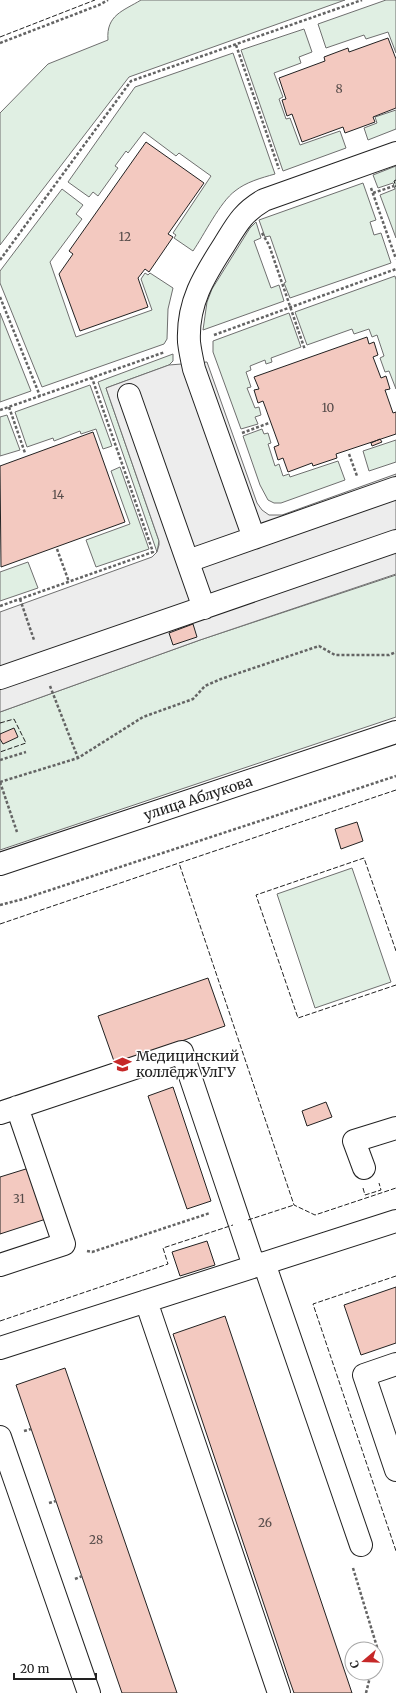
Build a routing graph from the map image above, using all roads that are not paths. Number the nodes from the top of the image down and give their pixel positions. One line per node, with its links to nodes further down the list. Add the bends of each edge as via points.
1 (396, 153): 4 (street, via 253,206 237,224 197,290 189,330 194,369)
2 (129, 395): 6 (street)
3 (396, 488): 4 (street)
4 (254, 538): 6 (street)
5 (396, 541): 7 (street)
6 (188, 561): 7 (street)
7 (204, 608): 8 (street)
8 (0, 678)
9 (396, 732): 10 (street, улица Аблукова)
10 (0, 864)
11 (9, 1110): 15 (street, via 64,1244); 16 (street, via 182,1052 234,1206)
12 (396, 1128): 13 (street, via 354,1141)
13 (364, 1168)
14 (396, 1221): 16 (street)
15 (0, 1265)
16 (259, 1265): 17 (street); 22 (street)
17 (146, 1301): 18 (street); 24 (street)
18 (0, 1348)
19 (396, 1364): 21 (street, via 364,1375)
20 (0, 1437): 23 (street)
21 (396, 1470)
22 (361, 1545)
23 (90, 1693)
24 (279, 1693)

